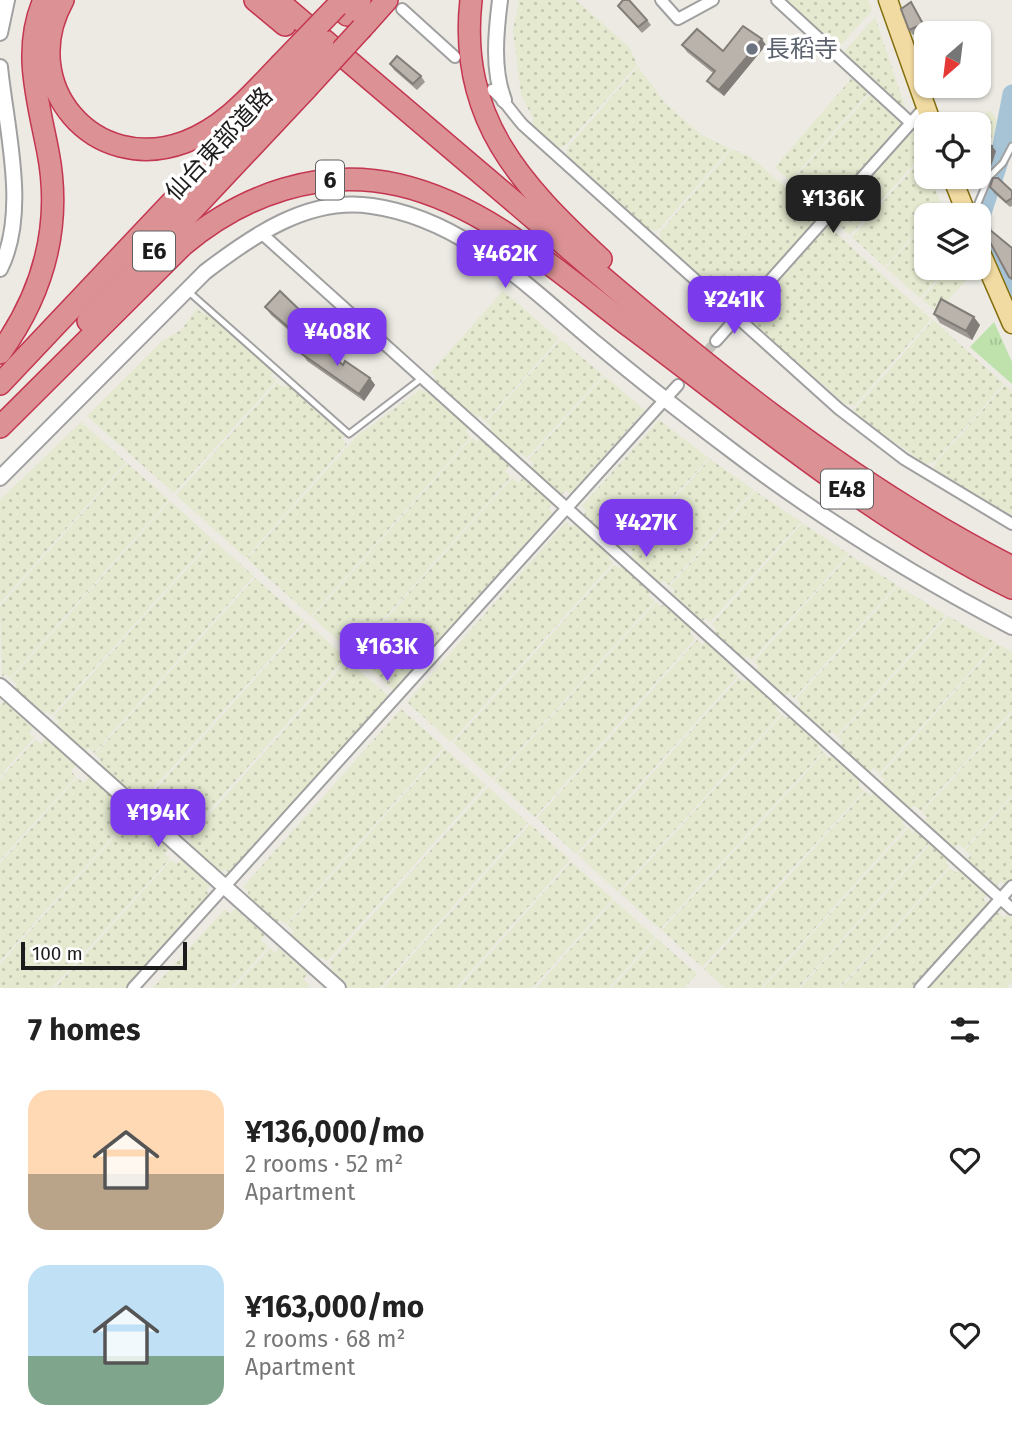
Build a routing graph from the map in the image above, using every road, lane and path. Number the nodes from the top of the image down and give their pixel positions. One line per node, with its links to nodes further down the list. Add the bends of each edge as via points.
1 (7, 0): 14 (street)
2 (44, 0): 32 (highway, via 33,40 32,65 50,165 52,236 27,311)
3 (63, 0): 17 (highway, via 48,41 50,73 61,103 85,128 132,149 167,147 216,127)
4 (255, 0): 34 (highway, via 646,329)
5 (277, 0): 39 (highway, via 632,305)
6 (471, 0): 39 (highway, via 471,64 483,112 494,138 533,194)
7 (500, 0): 19 (street, via 497,67)
8 (661, 0): 9 (street, via 678,19)
9 (713, 0)
10 (777, 0): 22 (street)
11 (888, 0): 20 (main road)
12 (395, 5): 13 (highway, 仙台東部道路 / E6); 15 (street)
13 (350, 10): 17 (highway, 仙台東部道路 / E6, bridge)
14 (0, 33)
15 (455, 57)
16 (0, 67): 26 (street, via 16,206)
17 (294, 75): 35 (highway, 仙台東部道路 / E6); 37 (highway, 仙台東部道路 / E6)
18 (492, 90): 19 (street)
19 (504, 100): 29 (street, via 523,125)
20 (926, 106): 21 (main road); 22 (street)
21 (928, 112)
22 (911, 123): 29 (street)
23 (1012, 146): 24 (lane, via 989,177)
24 (978, 203)
25 (260, 232): 28 (street); 33 (street); 36 (street, via 312,211 340,206 369,205 433,223 488,253)
26 (0, 269)
27 (991, 276): 30 (main road)
28 (187, 290): 33 (lane, via 349,433); 40 (street)
29 (737, 318): 31 (street); 42 (street, via 839,409 904,459)
30 (1012, 324)
31 (716, 341)
32 (0, 352)
33 (422, 378): 41 (street)
34 (686, 380): 36 (street); 38 (highway, 6, via 507,235 466,211 408,187 346,179 264,195 207,225); 44 (highway, E48, via 860,498)
35 (0, 384)
36 (665, 399): 41 (street); 45 (street, via 898,564)
37 (0, 412)
38 (0, 427)
39 (791, 428): 43 (highway, E48, via 930,522)
40 (0, 478)
41 (567, 509): 47 (street); 49 (street)
42 (1012, 524)
43 (1012, 567)
44 (1012, 588)
45 (1012, 627)
46 (0, 686): 47 (street)
47 (225, 885): 51 (street); 52 (street)
48 (1012, 886): 49 (street)
49 (1001, 899): 50 (street); 53 (street)
50 (1012, 909)
51 (133, 988)
52 (338, 988)
53 (920, 988)

